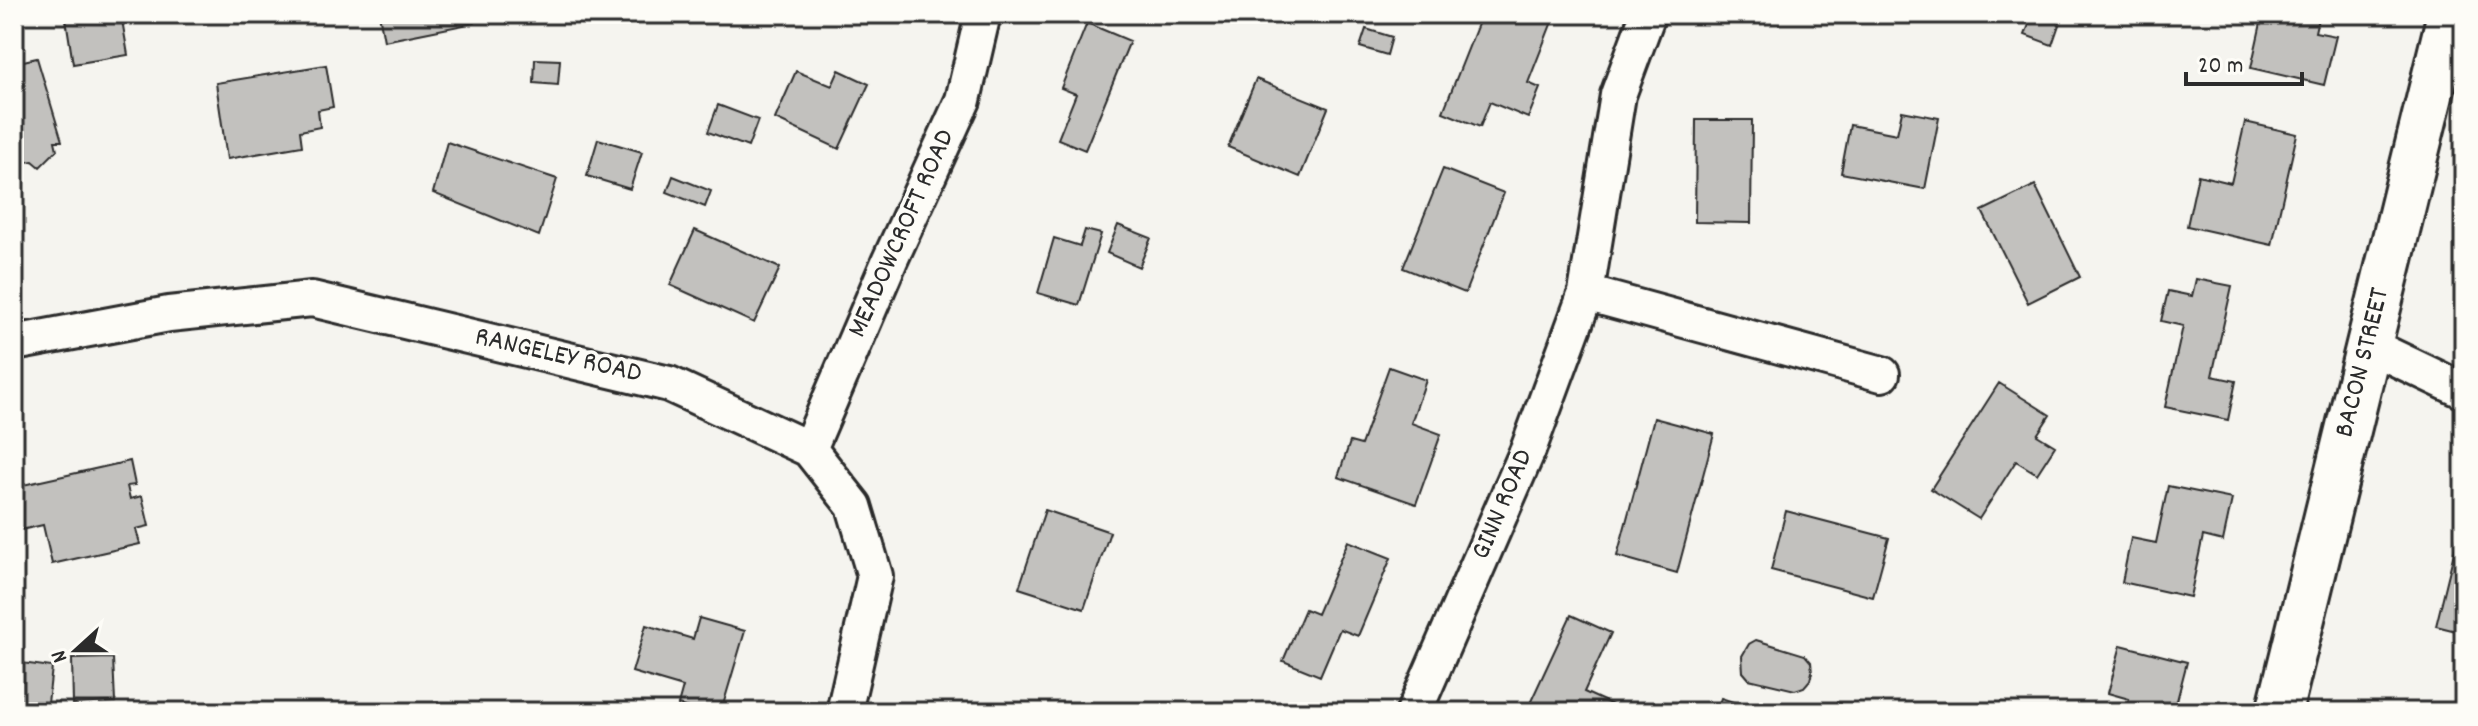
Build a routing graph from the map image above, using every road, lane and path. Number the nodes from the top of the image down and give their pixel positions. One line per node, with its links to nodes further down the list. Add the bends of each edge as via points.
1 (983, 14): 9 (street, MEADOWCROFT ROAD, via 963,100)
2 (1648, 14): 4 (street, GINN ROAD, via 1618,95)
3 (2450, 14): 6 (street, BACON STREET)
4 (1586, 293): 7 (street); 11 (street, GINN ROAD, via 1528,450)
5 (14, 343): 9 (street, RANGELEY ROAD, via 169,314 312,299 669,384)
6 (2368, 345): 8 (street); 12 (street, BACON STREET)
7 (1882, 374)
8 (2464, 391)
9 (809, 449): 10 (street, RANGELEY ROAD, via 854,506 875,576)
10 (844, 712)
11 (1414, 712)
12 (2279, 712)

